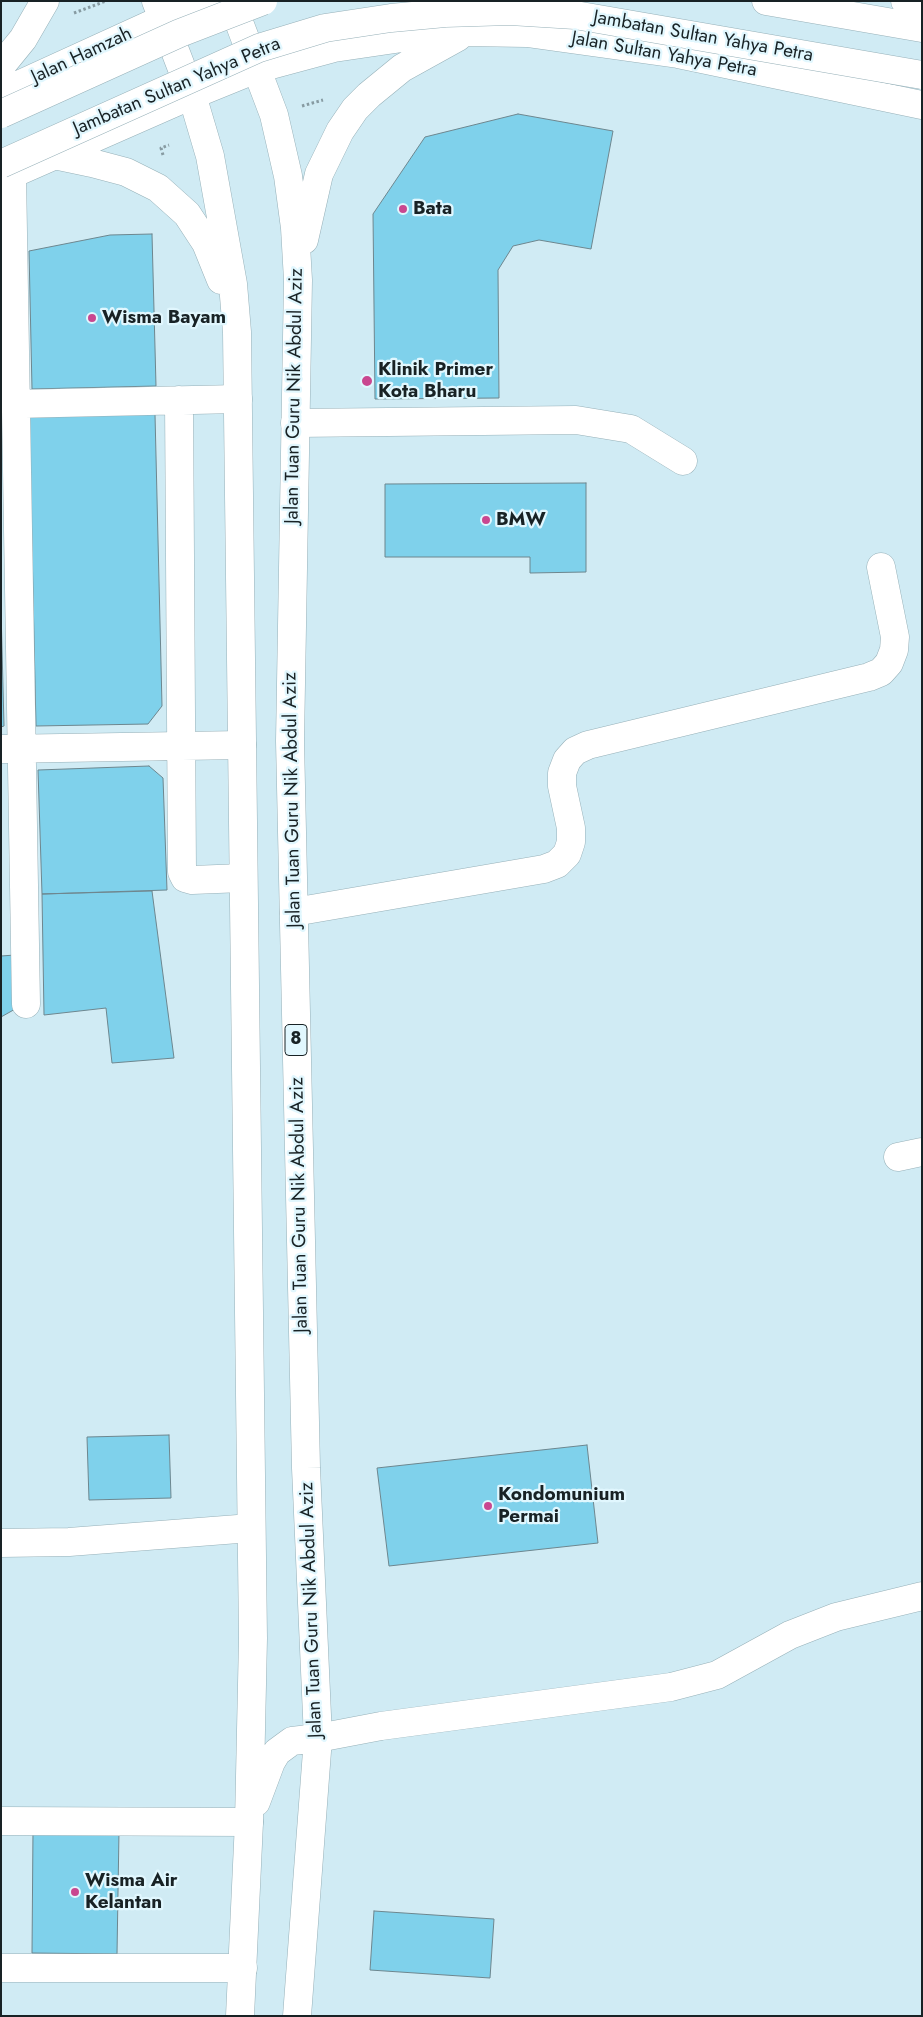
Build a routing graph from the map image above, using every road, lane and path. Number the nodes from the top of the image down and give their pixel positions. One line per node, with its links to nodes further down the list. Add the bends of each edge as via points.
1 (45, 1): 13 (main road, via 23,39)
2 (106, 1): 10 (path)
3 (210, 1): 9 (main road, Jalan Hamzah)
4 (231, 1): 14 (main road, Jalan Tuan Guru Nik Abdul Aziz)
5 (263, 1): 21 (main road, bridge, via 180,33)
6 (766, 1): 11 (main road)
7 (905, 1): 8 (main road)
8 (922, 2)
9 (159, 10): 16 (main road, Jalan Hamzah); 17 (main road)
10 (68, 15)
11 (922, 28)
12 (466, 32): 14 (main road, Jalan Sultan Yahya Petra, via 334,48); 19 (main road, Jalan Sultan Yahya Petra, via 527,33 678,54); 24 (main road, via 402,68 365,99 340,131 319,174)
13 (1, 66)
14 (256, 69): 17 (main road, Jalan Sultan Yahya Petra); 24 (main road, Jalan Tuan Guru Nik Abdul Aziz / 8, via 274,115 288,176)
15 (922, 74): 23 (main road, Jambatan Sultan Yahya Petra, bridge, via 575,16 510,11 391,18 325,28 259,48)
16 (1, 93)
17 (192, 94): 22 (main road); 25 (main road, via 208,149 220,211)
18 (330, 98): 20 (path)
19 (922, 105)
20 (297, 108)
21 (1, 114)
22 (54, 155): 23 (main road); 25 (main road, via 126,172 158,188 187,214 206,243)
23 (5, 172): 28 (main road)
24 (298, 280): 29 (main road, Jalan Tuan Guru Nik Abdul Aziz / 8)
25 (238, 332): 26 (main road)
26 (238, 399): 27 (main road); 32 (main road)
27 (179, 400): 28 (main road); 33 (main road)
28 (14, 404): 34 (main road)
29 (295, 423): 30 (main road, via 576,420 631,429); 36 (main road, Jalan Tuan Guru Nik Abdul Aziz / 8, via 290,741)
30 (683, 461)
31 (881, 567): 36 (main road, via 895,637 890,662 881,672 588,745 575,751 566,760 562,773 571,842 567,854 557,864 544,869)
32 (242, 745): 33 (main road); 35 (main road)
33 (181, 746): 34 (main road); 35 (main road, via 182,872 185,878 192,880)
34 (11, 749): 37 (main road)
35 (243, 878): 38 (main road)
36 (294, 912): 41 (main road, Jalan Tuan Guru Nik Abdul Aziz / 8, via 306,1468)
37 (26, 1004)
38 (252, 1528): 39 (main road, via 69,1542); 43 (main road)
39 (1, 1543)
40 (922, 1596): 41 (main road, via 836,1617 790,1635 717,1676 671,1687 380,1726)
41 (318, 1738): 43 (main road, via 292,1741 277,1752); 47 (main road, Jalan Tuan Guru Nik Abdul Aziz / 8)
42 (1, 1821): 43 (main road)
43 (249, 1822): 45 (main road)
44 (1, 1968): 45 (main road)
45 (243, 1968): 46 (main road)
46 (240, 2016)
47 (297, 2016)

